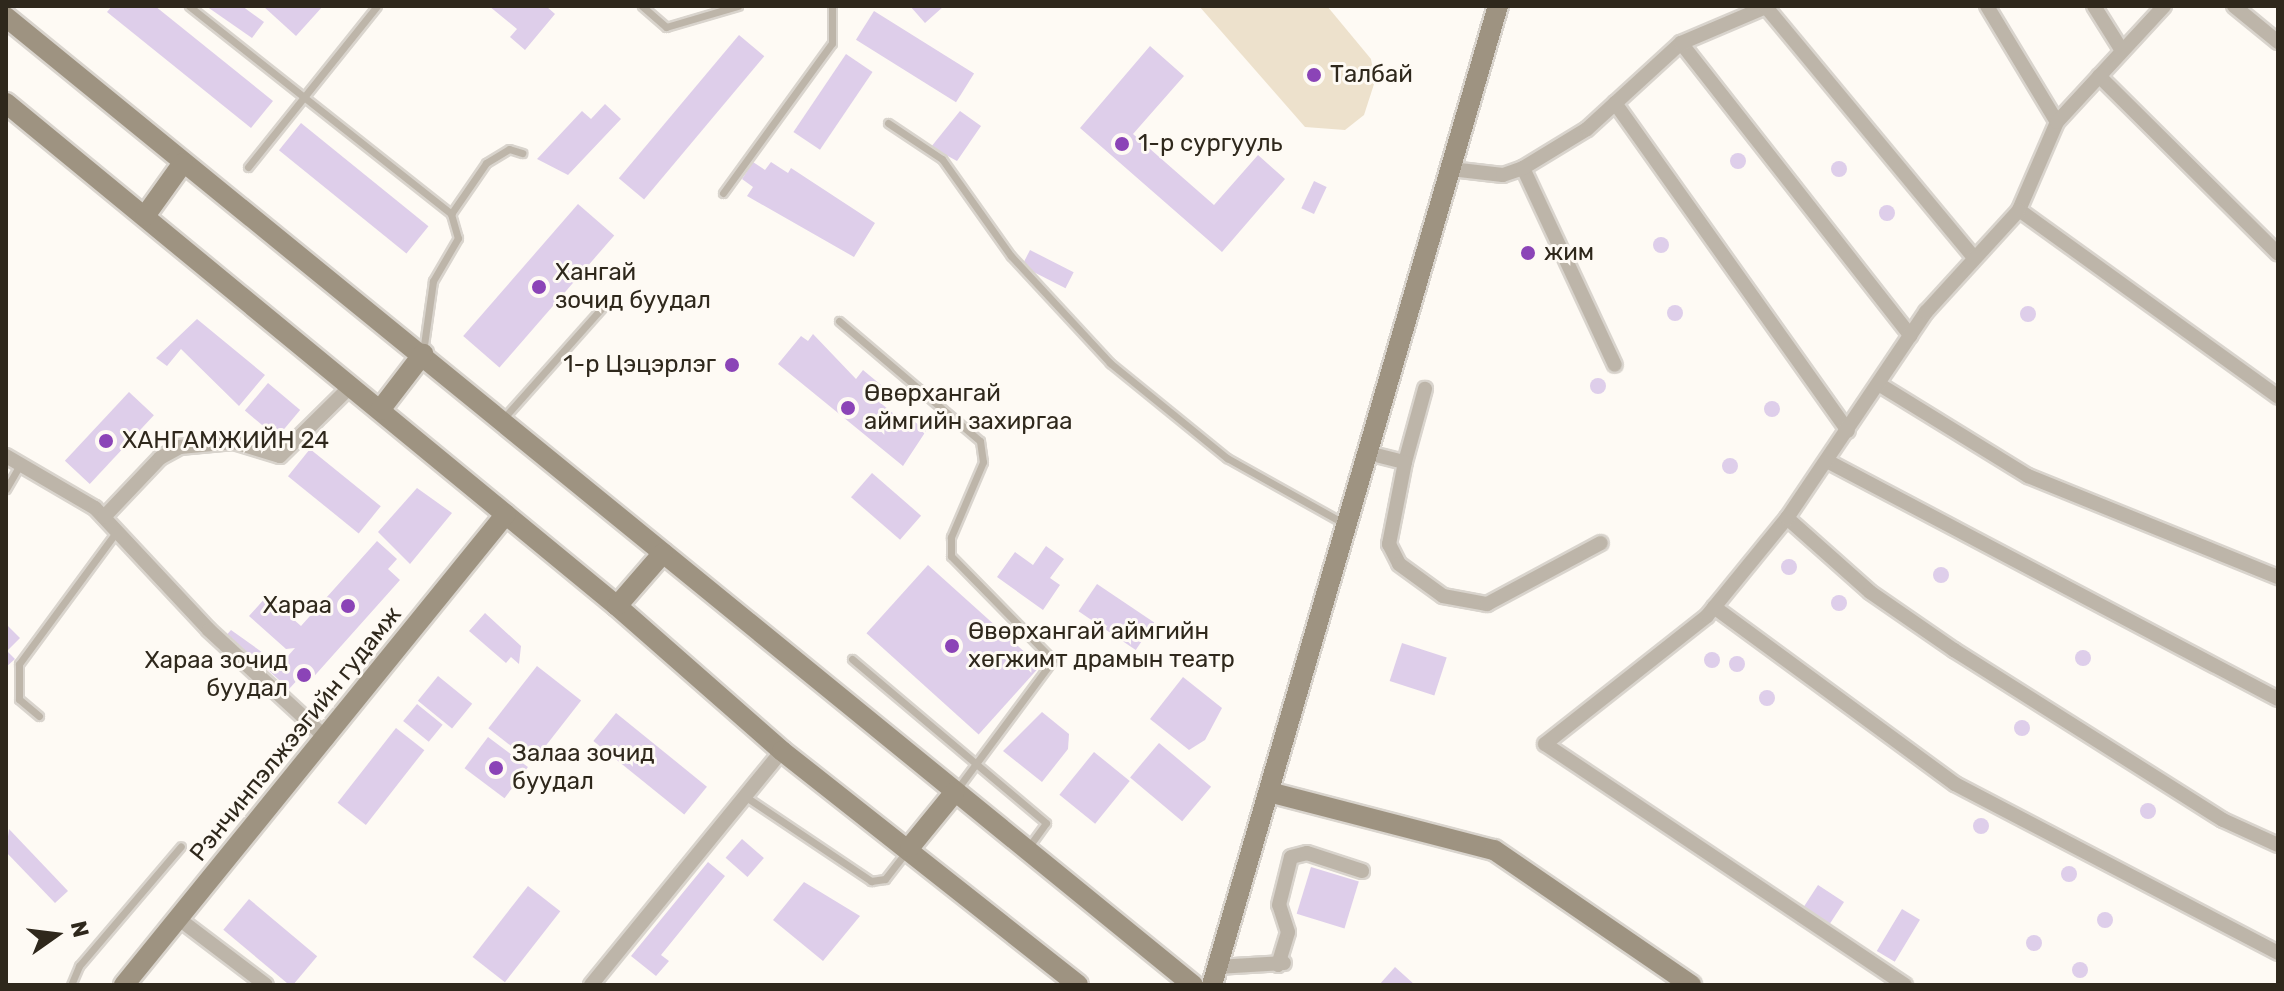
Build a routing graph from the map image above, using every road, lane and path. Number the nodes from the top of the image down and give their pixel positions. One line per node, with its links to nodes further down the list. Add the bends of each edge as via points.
1 (189, 6): 16 (lane)
2 (377, 6): 16 (lane)
3 (642, 6): 4 (lane, via 666,27)
4 (738, 6)
5 (832, 6): 26 (lane, via 832,43)
6 (1498, 6): 25 (main road)
7 (1987, 6): 19 (street)
8 (2094, 6): 14 (street)
9 (2164, 6): 14 (street)
10 (2234, 6): 12 (street)
11 (6, 17): 22 (main road)
12 (2278, 42)
13 (1681, 43): 18 (street); 31 (street, via 1766,7); 34 (street)
14 (2121, 49): 15 (street)
15 (2099, 76): 19 (street); 30 (street)
16 (304, 97): 23 (lane); 28 (lane)
17 (6, 103): 29 (main road)
18 (1615, 103): 24 (street); 43 (street)
19 (2057, 122): 27 (street)
20 (888, 123): 53 (lane, via 942,159 1011,256 1110,363 1227,458)
21 (522, 153): 28 (lane, via 509,149 486,163)
22 (183, 163): 29 (main road); 35 (main road)
23 (248, 167)
24 (1523, 168): 25 (street, via 1503,175); 36 (street)
25 (1451, 169): 44 (main road)
26 (723, 193)
27 (2019, 210): 31 (street); 40 (street)
28 (451, 214): 35 (lane, via 458,238 433,281)
29 (145, 216): 38 (main road)
30 (2278, 254)
31 (1973, 256): 34 (street)
32 (607, 302): 42 (lane)
33 (839, 321): 65 (lane, via 980,441 983,462 951,537 951,556 1053,660)
34 (1911, 336): 37 (street)
35 (423, 354): 41 (main road); 42 (main road)
36 (1615, 365)
37 (1880, 385): 43 (street); 57 (street, via 2028,476)
38 (350, 387): 41 (main road); 51 (street, via 280,456 234,442 180,447 160,458)
39 (1425, 389): 47 (street)
40 (2278, 397)
41 (380, 410): 50 (main road)
42 (502, 420): 56 (main road)
43 (1848, 431): 46 (street)
44 (1368, 453): 47 (street); 53 (main road)
45 (6, 456): 48 (street)
46 (1827, 461): 52 (street); 61 (street)
47 (1405, 462): 55 (street, via 1389,544 1399,564 1443,596 1487,604)
48 (20, 465): 49 (lane); 51 (street, via 64,484)
49 (6, 489)
50 (506, 514): 58 (main road); 63 (main road, Рэнчинпэлжээгийн гудамж)
51 (104, 517): 54 (street)
52 (1787, 518): 59 (street); 69 (street, via 1870,592 1954,650 2223,820)
53 (1347, 525): 66 (main road)
54 (117, 531): 62 (lane, via 19,664 19,699); 63 (street)
55 (1601, 543)
56 (663, 553): 58 (main road); 67 (main road)
57 (2278, 577)
58 (617, 606): 64 (main road)
59 (1714, 607): 75 (street, via 1955,784); 84 (street, via 1545,744)
60 (852, 659): 65 (lane)
61 (2278, 699)
62 (39, 716)
63 (327, 739): 74 (main road, Рэнчинпэлжээгийн гудамж)
64 (782, 751): 68 (street); 71 (main road)
65 (976, 764): 67 (lane); 72 (lane, via 1046,823)
66 (1269, 792): 76 (main road); 83 (main road, via 1494,850)
67 (954, 793): 71 (main road); 72 (main road)
68 (745, 797): 71 (lane, via 871,881 885,879); 80 (street)
69 (2278, 845)
70 (181, 846): 77 (lane, via 79,966)
71 (910, 847): 81 (main road)
72 (1026, 851): 82 (main road)
73 (1362, 871): 76 (street, via 1307,853 1291,857 1279,905 1288,932 1283,964)
74 (179, 919): 78 (main road, Рэнчинпэлжээгийн гудамж); 79 (street)
75 (2278, 953)
76 (1215, 976)
77 (71, 985)
78 (124, 985)
79 (266, 985)
80 (591, 985)
81 (1078, 985)
82 (1193, 985)
83 (1691, 985)
84 (1905, 985)

